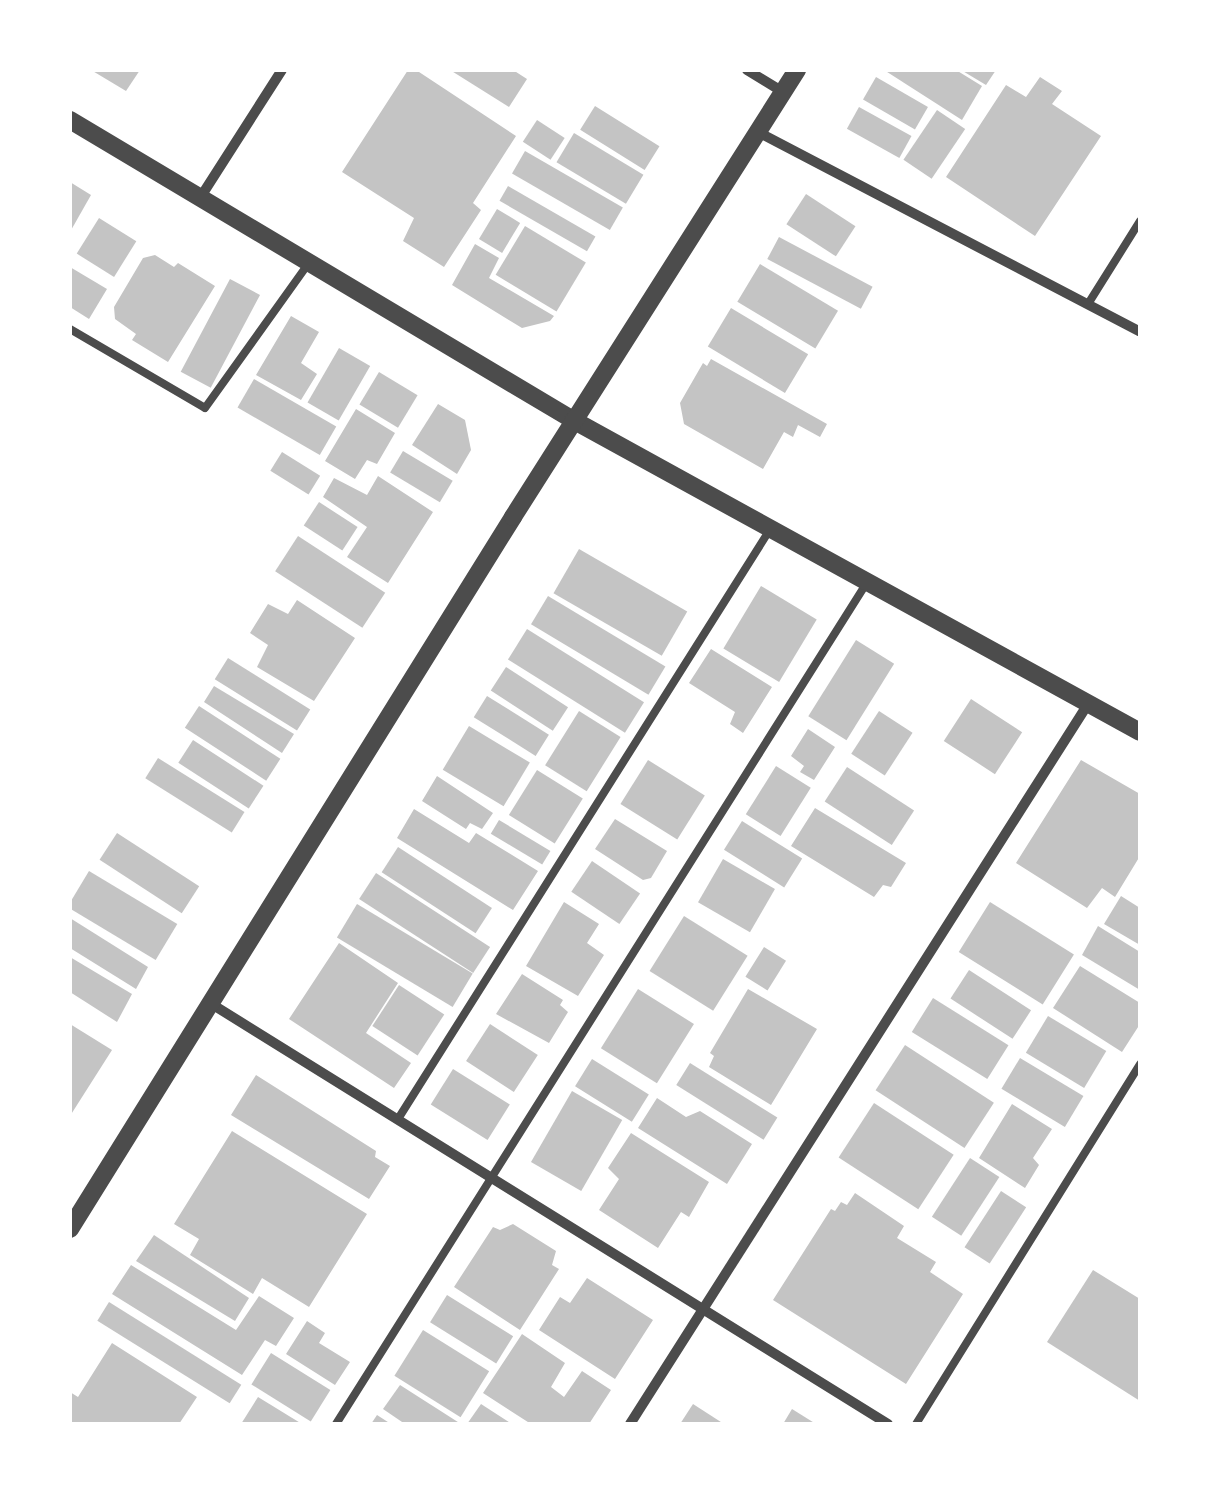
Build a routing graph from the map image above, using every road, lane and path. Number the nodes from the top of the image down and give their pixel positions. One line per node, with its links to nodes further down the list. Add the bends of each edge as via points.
1 (282, 70): 7 (street)
2 (746, 70): 4 (street)
3 (797, 70): 4 (street)
4 (783, 92): 6 (street)
5 (70, 120): 7 (street)
6 (758, 132): 10 (street); 13 (street)
7 (200, 198): 9 (street)
8 (1140, 221): 10 (lane)
9 (309, 263): 11 (lane, via 205,408); 13 (street)
10 (1088, 304): 12 (street)
11 (70, 329)
12 (1140, 332)
13 (573, 420): 14 (street); 18 (street)
14 (771, 528): 15 (street); 20 (lane)
15 (868, 580): 16 (street); 21 (lane)
16 (1088, 704): 17 (street); 23 (street)
17 (1140, 732)
18 (210, 1004): 20 (street); 22 (street)
19 (1140, 1064): 27 (lane)
20 (398, 1120): 21 (street)
21 (492, 1178): 23 (street); 24 (lane)
22 (70, 1229)
23 (702, 1310): 25 (street); 26 (street)
24 (336, 1424)
25 (630, 1424)
26 (888, 1424)
27 (916, 1424)

